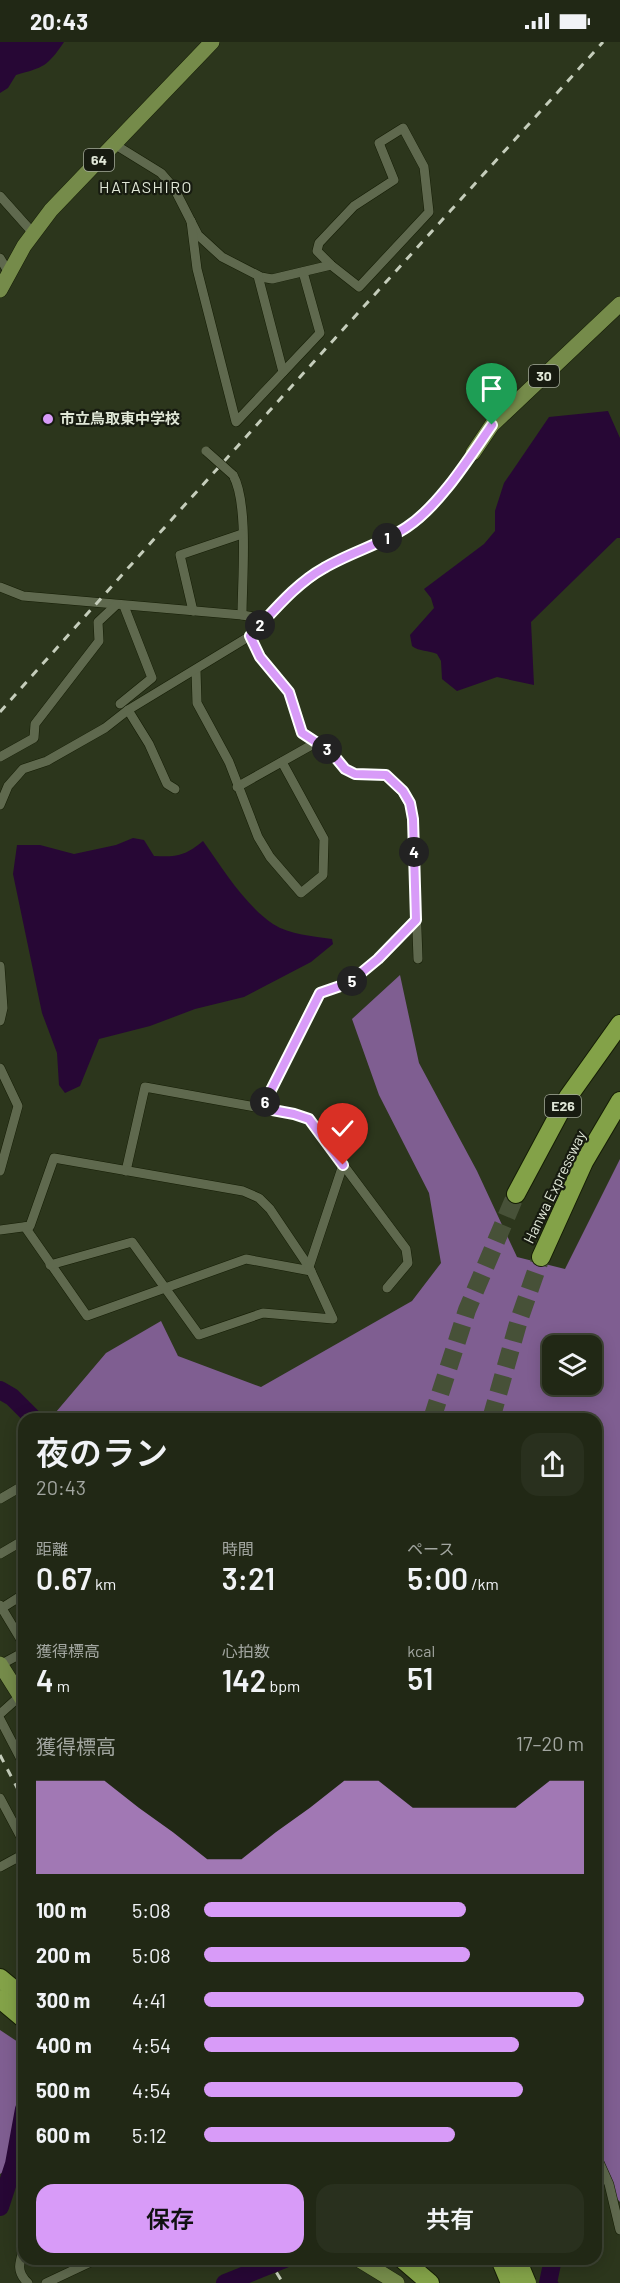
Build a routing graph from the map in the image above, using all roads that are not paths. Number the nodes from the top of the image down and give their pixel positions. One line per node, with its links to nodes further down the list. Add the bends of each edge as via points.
1 (212, 42): 2 (main road, 64)
2 (114, 144): 4 (street, via 161,173); 5 (main road, 64)
3 (0, 196): 5 (street)
4 (191, 221): 10 (street, via 198,235 222,257); 13 (street, via 197,268 236,422)
5 (33, 233): 9 (main road, 64)
6 (0, 258): 9 (street)
7 (331, 265): 7 (street, via 317,251 319,243 354,206 394,180 379,143 403,128 424,167 429,212 359,287); 8 (street)
8 (303, 272): 10 (street, via 272,279); 13 (street, via 320,333)
9 (9, 273): 11 (main road, 64)
10 (258, 276): 13 (street)
11 (0, 290)
12 (620, 304): 15 (main road, 30, via 492,425)
13 (283, 372)
14 (206, 451): 16 (street, bridge, via 238,484)
15 (473, 453): 21 (street, via 439,497 408,527 317,572)
16 (242, 534): 19 (street, via 180,555); 20 (street)
17 (0, 587): 18 (street, via 23,596)
18 (120, 606): 19 (street); 24 (street, via 152,678); 26 (street, via 98,622 99,641 35,724 34,738)
19 (193, 611): 20 (street)
20 (242, 615): 21 (street)
21 (265, 619): 22 (street)
22 (250, 636): 23 (street); 25 (street, via 260,657 289,692 302,733)
23 (196, 670): 24 (street); 28 (street, via 197,703 229,762)
24 (124, 707): 29 (street, via 149,744 166,784); 30 (street, via 105,728 18,773)
25 (317, 742): 27 (street); 31 (street, via 355,774 386,775 410,803)
26 (0, 757)
27 (282, 762): 28 (street); 28 (street, via 324,839 323,875 301,893 264,848)
28 (237, 787)
29 (175, 789)
30 (0, 805)
31 (416, 920): 32 (street); 38 (street, via 349,983 320,993)
32 (418, 958)
33 (0, 966): 34 (street)
34 (0, 1021)
35 (620, 1024): 42 (highway, Hanwa Expressway / E26, via 568,1097)
36 (0, 1068): 40 (street, via 18,1106)
37 (620, 1101): 45 (highway, Hanwa Expressway, via 584,1162)
38 (262, 1108): 39 (street, via 309,1119); 41 (street, via 145,1087)
39 (343, 1165): 47 (street); 48 (street, via 406,1249 408,1263)
40 (0, 1171)
41 (126, 1171): 43 (street, via 54,1158 30,1226); 47 (street, via 243,1191 259,1198)
42 (516, 1194)
43 (25, 1227): 44 (street); 46 (street)
44 (0, 1230)
45 (541, 1257)
46 (50, 1265): 49 (street, via 132,1242); 49 (street, via 87,1316)
47 (310, 1269): 49 (street, via 246,1259); 49 (street, via 333,1319 262,1312 199,1335)
48 (387, 1288)
49 (166, 1289)
50 (18, 1488): 51 (street)
51 (0, 1499)
52 (18, 1544): 53 (street)
53 (0, 1554)
54 (18, 1597): 55 (street)
55 (1, 1606): 56 (street)
56 (18, 1635)
57 (18, 1655): 58 (street)
58 (0, 1665): 59 (main road)
59 (18, 1693)
60 (18, 1702): 61 (street)
61 (0, 1714)
62 (0, 1719): 63 (street)
63 (18, 1754)
64 (0, 1798): 65 (street)
65 (18, 1832)
66 (18, 1857): 67 (street)
67 (0, 1867)
68 (0, 1978): 69 (highway)
69 (18, 1993)
70 (0, 1999): 71 (highway)
71 (18, 2014)
72 (602, 2168): 73 (street)
73 (620, 2230)
74 (18, 2265): 82 (street, via 21,2277)
75 (85, 2265): 83 (street)
76 (368, 2265): 84 (main road)
77 (409, 2265): 85 (highway)
78 (498, 2265): 81 (highway)
79 (506, 2265): 81 (highway, bridge)
80 (518, 2265): 81 (highway, bridge)
81 (522, 2282)
82 (28, 2283)
83 (46, 2283)
84 (397, 2283)
85 (430, 2283)

